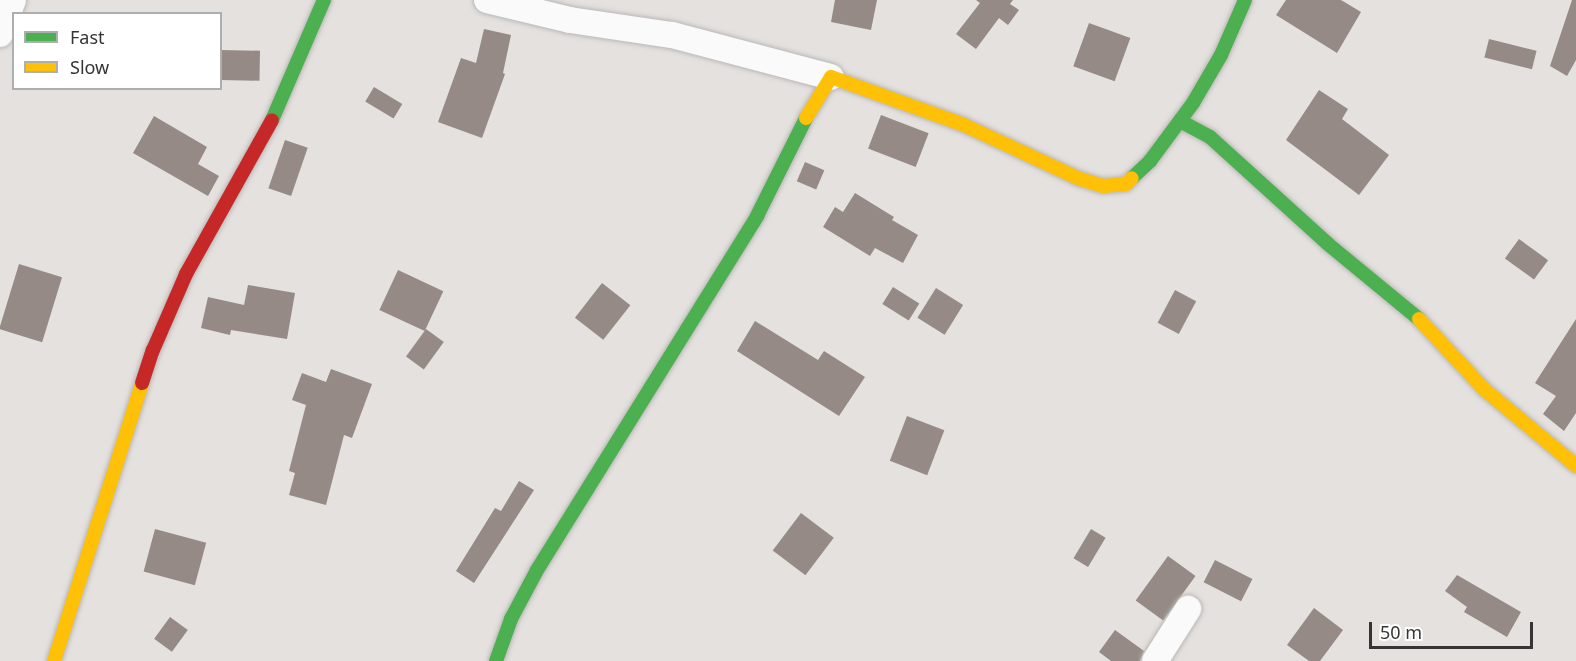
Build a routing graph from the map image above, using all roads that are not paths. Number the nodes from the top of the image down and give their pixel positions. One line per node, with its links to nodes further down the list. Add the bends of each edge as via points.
1 (13, 0): 5 (street)
2 (324, 0): 10 (street, via 279,106 186,274 153,350)
3 (487, 0): 6 (street, via 570,20 672,35)
4 (1245, 0): 7 (street, via 1221,55)
5 (0, 34)
6 (831, 77): 7 (street, via 964,125 1024,155 1103,186 1126,184 1150,161); 11 (street, via 819,93 757,216 537,570 511,619)
7 (1180, 121): 8 (street, via 1210,137 1328,244 1415,315 1484,389)
8 (1576, 466)
9 (1188, 609): 12 (street)
10 (54, 661)
11 (496, 661)
12 (1155, 661)

